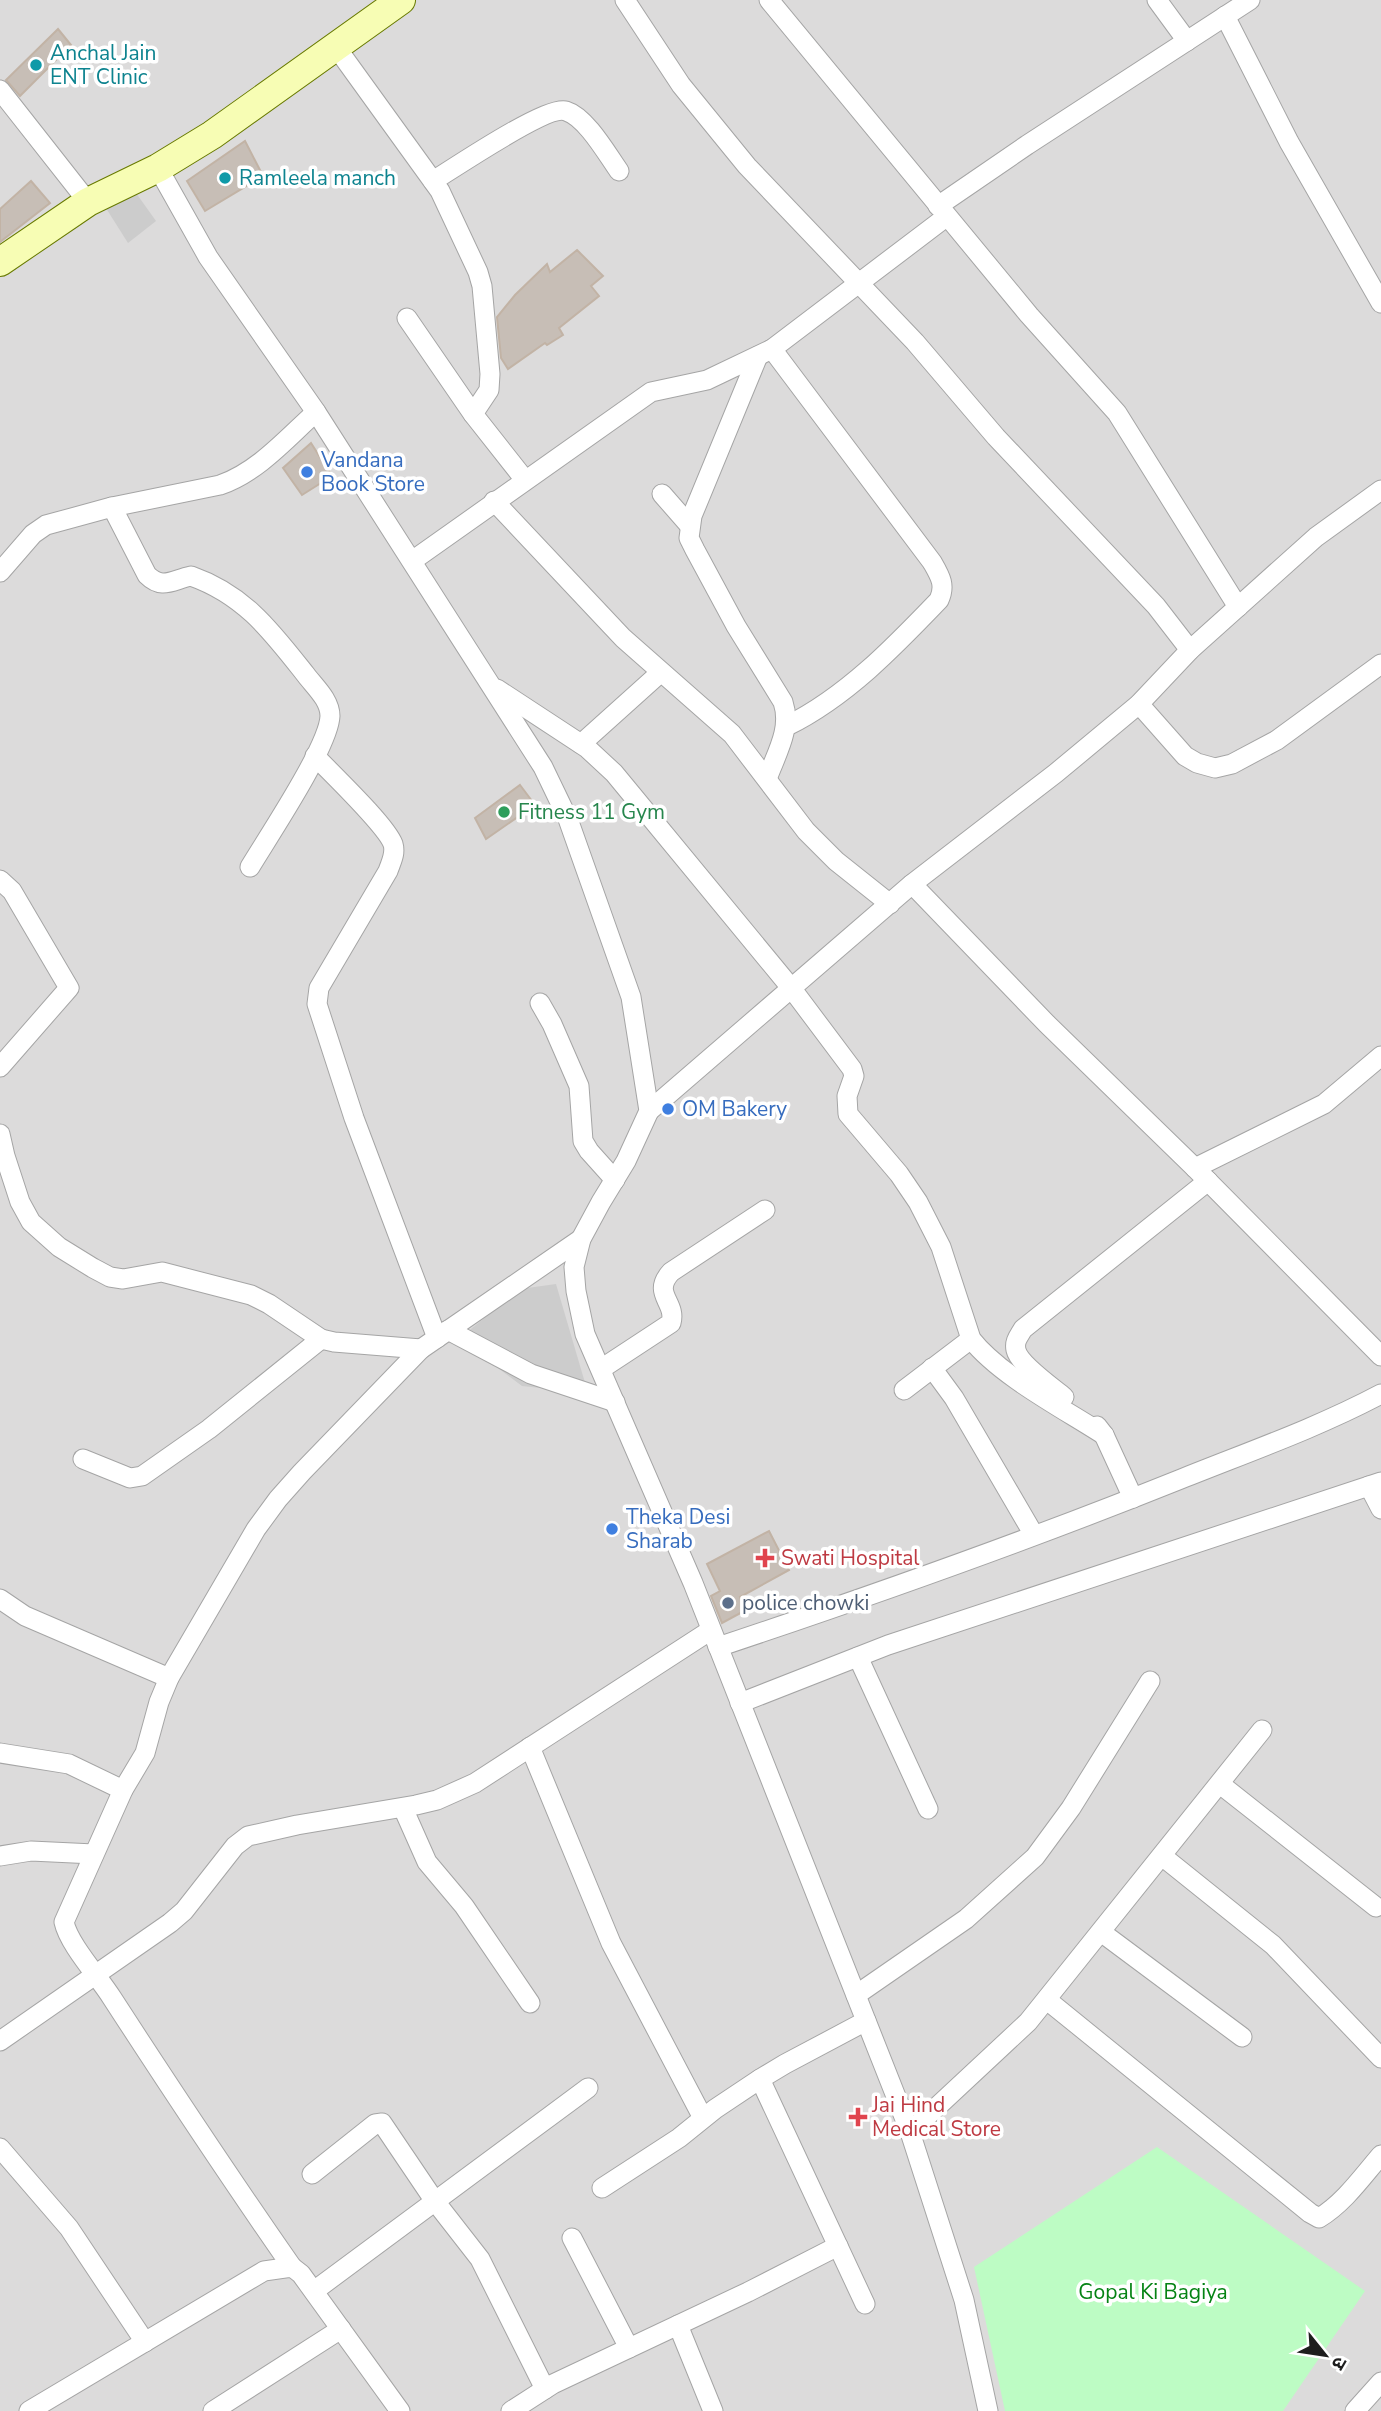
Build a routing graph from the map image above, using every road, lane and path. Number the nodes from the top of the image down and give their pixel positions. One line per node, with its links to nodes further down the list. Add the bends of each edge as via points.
1 (401, 0): 6 (main road)
2 (625, 0): 17 (street, via 681,85 747,166)
3 (769, 0): 15 (street)
4 (1157, 0): 8 (street)
5 (1250, 0): 7 (street)
6 (371, 9): 9 (main road)
7 (1224, 16): 8 (street); 18 (street)
8 (1187, 41): 15 (street, via 1027,145)
9 (336, 47): 11 (main road); 13 (street)
10 (0, 90): 14 (street)
11 (158, 168): 14 (main road); 21 (street, via 208,257)
12 (619, 171): 13 (street, via 587,127 563,110 531,121)
13 (433, 181): 22 (street, via 482,286 490,382)
14 (88, 202): 16 (main road)
15 (942, 211): 17 (street); 31 (street, via 1117,414)
16 (0, 262)
17 (859, 285): 20 (street); 32 (street, via 1156,606)
18 (1381, 303)
19 (407, 318): 22 (street)
20 (765, 352): 23 (street, via 707,380 651,392); 28 (street); 37 (street, via 943,581 939,600 897,644 827,703)
21 (317, 412): 27 (street, via 234,480); 29 (street)
22 (473, 414): 23 (street)
23 (525, 480): 26 (street)
24 (1381, 491): 31 (street, via 1317,537)
25 (662, 494): 28 (street)
26 (494, 501): 29 (street); 34 (street)
27 (112, 507): 30 (street, via 46,525); 39 (street, via 155,582 191,576 201,579 269,627 329,708 330,718)
28 (690, 526): 37 (street, via 695,550 783,702)
29 (412, 561): 35 (street)
30 (0, 572)
31 (1238, 607): 32 (street)
32 (1191, 650): 36 (street)
33 (1381, 664): 36 (street, via 1277,740 1215,768 1185,756)
34 (660, 673): 38 (street); 40 (street, via 732,734)
35 (491, 685): 38 (street); 49 (street, via 543,767 587,870 631,997)
36 (1139, 704): 43 (street)
37 (787, 726): 40 (street)
38 (581, 744): 45 (street, via 614,773)
39 (315, 756): 41 (street); 56 (street, via 392,842 388,871 319,988 317,1004)
40 (766, 779): 44 (street, via 818,844)
41 (250, 867)
42 (0, 880): 48 (street, via 12,891 69,988)
43 (912, 884): 44 (street); 51 (street)
44 (890, 904): 45 (street)
45 (792, 989): 49 (street); 57 (street, via 852,1069 848,1114 918,1202 941,1247)
46 (540, 1003): 52 (street, via 579,1086 583,1141)
47 (1381, 1056): 51 (street, via 1324,1104)
48 (0, 1067)
49 (649, 1111): 52 (street)
50 (0, 1134): 55 (street, via 20,1202 32,1222 59,1247 110,1277 162,1272 251,1295)
51 (1201, 1175): 58 (street); 64 (street, via 1088,1278 1033,1318 1016,1341 1023,1362)
52 (615, 1180): 54 (street)
53 (765, 1210): 60 (street, via 671,1272 663,1287 671,1323)
54 (582, 1238): 56 (street); 60 (street, via 574,1267 576,1291 585,1334)
55 (321, 1339): 56 (street); 65 (street, via 142,1476 131,1478)
56 (435, 1339): 63 (street); 73 (street, via 394,1374 278,1499)
57 (971, 1339): 59 (street); 64 (street, via 986,1357)
58 (1381, 1356)
59 (932, 1368): 61 (street); 69 (street)
60 (601, 1369): 63 (street)
61 (904, 1390)
62 (1381, 1394): 67 (street, via 1345,1413)
63 (615, 1402): 71 (street)
64 (1104, 1435): 67 (street)
65 (83, 1459)
66 (1375, 1484): 68 (street); 72 (street)
67 (1132, 1498): 69 (street)
68 (1381, 1510)
69 (1034, 1535): 71 (street, via 831,1609)
70 (0, 1599): 73 (street, via 25,1616)
71 (715, 1639): 75 (street); 77 (street)
72 (858, 1657): 75 (street); 82 (street)
73 (169, 1678): 80 (street, via 145,1752)
74 (1150, 1681): 89 (street, via 1035,1857 966,1919)
75 (740, 1703): 89 (street)
76 (1262, 1730): 79 (street)
77 (530, 1747): 81 (street, via 475,1783 437,1800); 98 (street, via 611,1943)
78 (0, 1753): 80 (street, via 69,1764)
79 (1220, 1784): 85 (street); 86 (street)
80 (123, 1790): 83 (street)
81 (403, 1808): 88 (street, via 248,1836 184,1911); 91 (street, via 427,1862 464,1906)
82 (928, 1809)
83 (94, 1854): 84 (street, via 31,1851); 88 (street, via 64,1922 67,1934)
84 (0, 1856)
85 (1162, 1856): 87 (street); 95 (street, via 1273,1945)
86 (1376, 1907)
87 (1101, 1932): 90 (street); 93 (street)
88 (96, 1974): 94 (street); 107 (street)
89 (856, 1995): 92 (street)
90 (1047, 2000): 99 (street); 101 (street, via 1319,2218 1350,2192)
91 (530, 2003)
92 (866, 2021): 96 (street); 99 (street)
93 (1242, 2037)
94 (0, 2041)
95 (1381, 2058)
96 (760, 2079): 98 (street); 106 (street)
97 (588, 2088): 104 (street)
98 (703, 2119): 103 (street)
99 (911, 2132): 121 (street, via 964,2300)
100 (0, 2148): 112 (street, via 69,2228)
101 (1381, 2155)
102 (312, 2174): 104 (street, via 382,2123)
103 (602, 2189)
104 (434, 2200): 108 (street); 115 (street, via 480,2259)
105 (572, 2238): 113 (street)
106 (838, 2246): 109 (street); 110 (street)
107 (292, 2267): 108 (street); 112 (street, via 264,2271)
108 (314, 2291): 111 (street)
109 (865, 2304)
110 (678, 2325): 113 (street); 120 (street)
111 (341, 2329): 117 (street); 118 (street)
112 (145, 2342): 116 (street)
113 (629, 2348): 115 (street)
114 (1381, 2382): 122 (street)
115 (545, 2389): 119 (street)
116 (29, 2411)
117 (213, 2411)
118 (400, 2411)
119 (511, 2411)
120 (713, 2411)
121 (988, 2411)
122 (1355, 2411)

